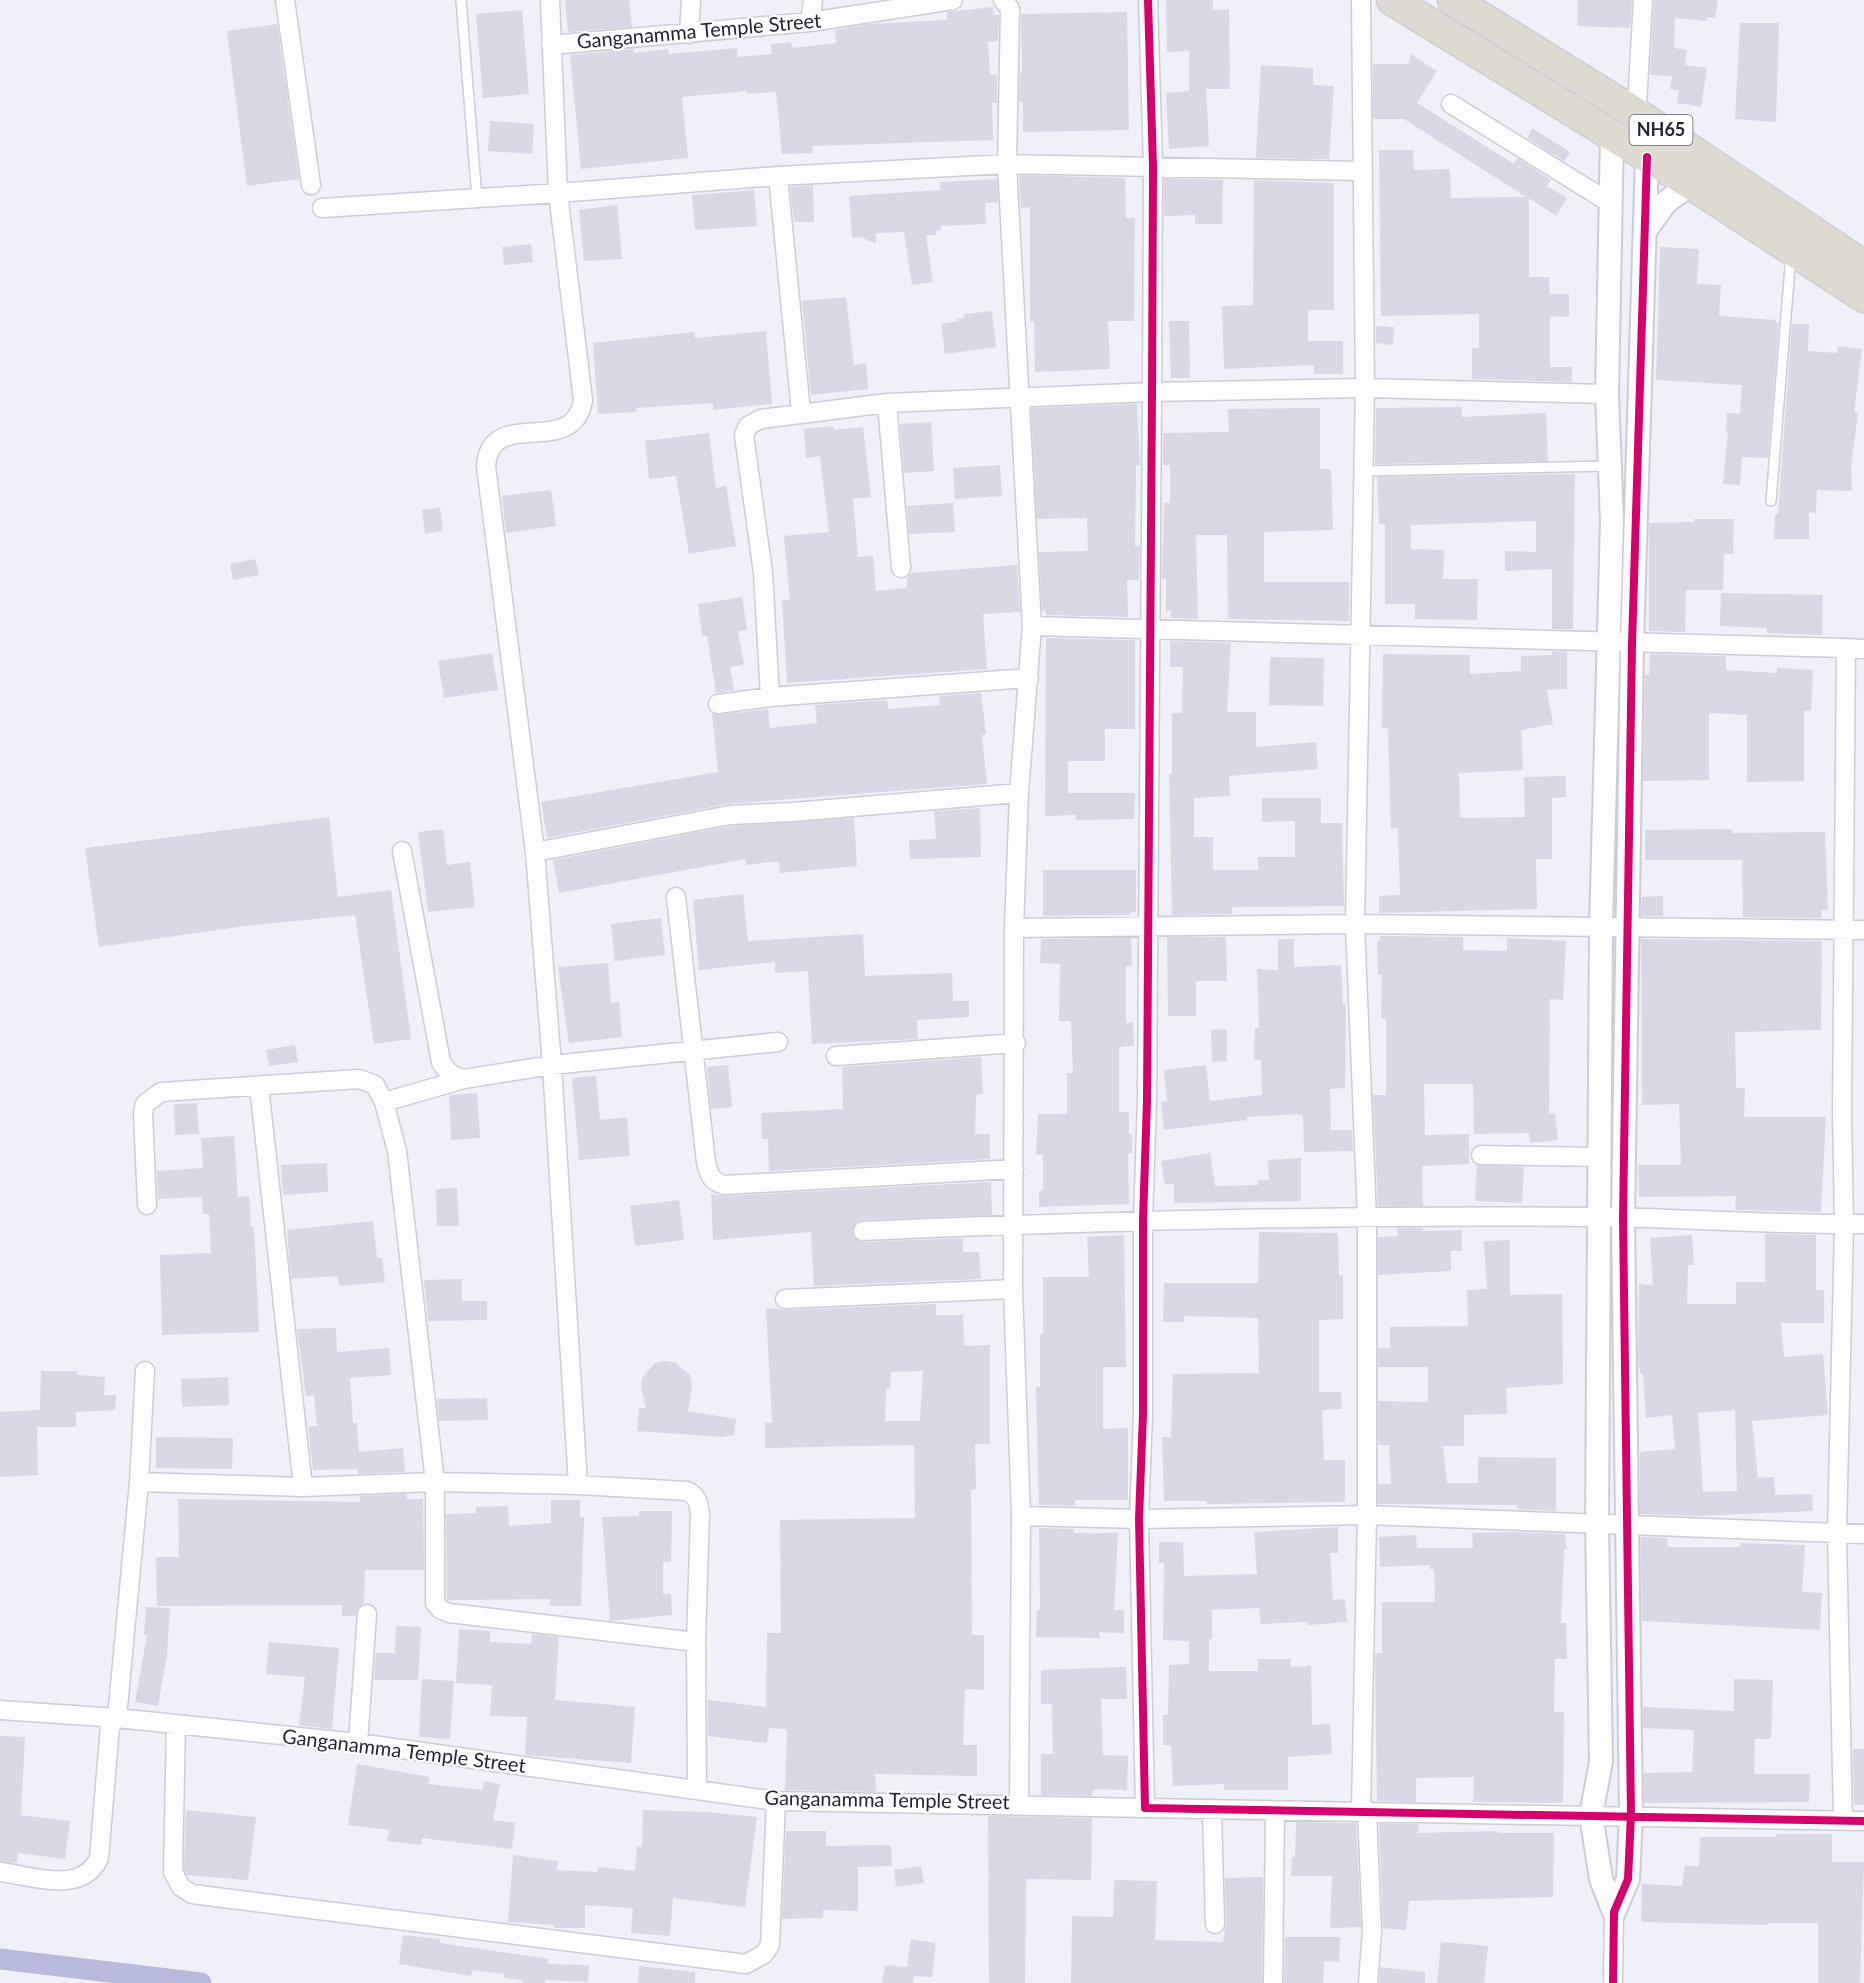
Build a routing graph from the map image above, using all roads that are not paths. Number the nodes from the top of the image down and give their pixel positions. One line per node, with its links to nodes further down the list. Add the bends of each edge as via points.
1 (285, 0): 24 (street)
2 (461, 0): 26 (lane)
3 (550, 0): 15 (street)
4 (691, 0): 14 (street)
5 (813, 0): 13 (street)
6 (953, 0): 13 (street, Ganganamma Temple Street)
7 (1148, 0): 20 (street)
8 (1361, 0): 21 (street)
9 (1392, 0): 18 (highway, NH65)
10 (1453, 0): 17 (highway, NH65)
11 (1643, 0): 17 (street)
12 (1006, 4): 19 (street, Ganganamma Temple Street)
13 (810, 22): 14 (street, Ganganamma Temple Street)
14 (689, 34): 15 (street, Ganganamma Temple Street)
15 (551, 45): 25 (street)
16 (1451, 104): 27 (street)
17 (1637, 114): 18 (street); 31 (highway, NH65)
18 (1629, 146): 23 (highway, NH65); 27 (street); 29 (street)
19 (1007, 164): 20 (street); 22 (street); 38 (street, Ganganamma Temple Street)
20 (1153, 166): 21 (street); 36 (street)
21 (1363, 171): 35 (street)
22 (778, 176): 25 (street); 40 (street)
23 (1691, 184): 29 (street, via 1666,202); 30 (highway, NH65)
24 (311, 185)
25 (558, 193): 26 (street); 56 (street, via 583,400 581,414 573,424 561,429 503,436 487,453 486,466)
26 (477, 198): 28 (street)
27 (1612, 204): 32 (street)
28 (322, 208)
29 (1645, 231): 33 (street)
30 (1791, 249): 34 (highway, NH65); 43 (lane)
31 (1864, 266)
32 (1610, 288): 33 (street); 37 (street)
33 (1643, 288): 49 (street)
34 (1864, 297)
35 (1365, 388): 36 (street); 37 (street); 42 (street)
36 (1152, 392): 38 (street); 46 (street)
37 (1607, 394): 41 (street)
38 (1018, 396): 39 (street); 45 (street, Ganganamma Temple Street)
39 (886, 403): 40 (street); 44 (street)
40 (801, 412): 52 (street, via 752,422 744,435 762,573)
41 (1610, 466): 42 (lane); 48 (street)
42 (1363, 471): 47 (street)
43 (1771, 501)
44 (901, 568)
45 (1032, 626): 46 (street); 51 (street, Ganganamma Temple Street)
46 (1149, 630): 47 (street); 61 (street)
47 (1360, 636): 48 (street); 58 (street)
48 (1607, 642): 49 (street); 59 (street)
49 (1632, 644): 50 (street); 62 (street)
50 (1855, 648): 63 (street)
51 (1029, 678): 52 (street); 54 (street, Ganganamma Temple Street)
52 (770, 697): 53 (street)
53 (718, 704)
54 (1019, 793): 56 (street, via 730,815); 60 (street, Ganganamma Temple Street)
55 (402, 851): 70 (street, via 441,1062 446,1071)
56 (535, 852): 69 (street)
57 (676, 897): 67 (street)
58 (1355, 924): 59 (street); 61 (street); 77 (street)
59 (1601, 927): 62 (street); 74 (street)
60 (1014, 928): 61 (street); 66 (street, Ganganamma Temple Street)
61 (1149, 928): 80 (street)
62 (1627, 928): 63 (street); 79 (street)
63 (1845, 929): 64 (street); 82 (street)
64 (1864, 930)
65 (778, 1042): 67 (street)
66 (1016, 1043): 68 (street); 75 (street, Ganganamma Temple Street)
67 (695, 1049): 69 (street); 75 (street, via 706,1162 709,1176 715,1182 724,1185)
68 (836, 1056)
69 (552, 1065): 70 (street); 90 (street)
70 (464, 1079): 72 (street)
71 (259, 1086): 72 (street, via 359,1079 375,1085); 76 (street, via 161,1092 151,1097 143,1113); 91 (street)
72 (384, 1102): 89 (street, via 398,1151)
73 (1481, 1155): 74 (street)
74 (1600, 1156): 78 (street)
75 (1014, 1169): 81 (street, Ganganamma Temple Street)
76 (147, 1205)
77 (1367, 1218): 78 (street); 80 (street); 92 (street)
78 (1599, 1218): 79 (street); 95 (street)
79 (1623, 1218): 82 (street); 96 (street)
80 (1143, 1220): 81 (street); 94 (street)
81 (1013, 1224): 84 (street); 85 (street, Ganganamma Temple Street)
82 (1844, 1224): 83 (street); 97 (street)
83 (1864, 1224)
84 (863, 1231)
85 (1013, 1289): 86 (street); 93 (street, Ganganamma Temple Street)
86 (785, 1299)
87 (145, 1371): 88 (street)
88 (138, 1482): 91 (street); 102 (street)
89 (435, 1482): 90 (street); 91 (street); 100 (street, via 433,1595 440,1609)
90 (578, 1485): 100 (street, via 694,1494 700,1514)
91 (303, 1487)
92 (1367, 1515): 94 (street); 95 (street); 110 (street)
93 (1021, 1516): 94 (street); 107 (street, Ganganamma Temple Street)
94 (1139, 1519): 108 (street)
95 (1597, 1524): 96 (street); 112 (street, via 1601,1762)
96 (1627, 1525): 97 (street); 113 (street)
97 (1837, 1533): 98 (street); 114 (street)
98 (1864, 1534)
99 (367, 1614): 104 (street)
100 (696, 1642): 105 (street)
101 (0, 1710): 102 (street, Ganganamma Temple Street)
102 (117, 1718): 103 (street, Ganganamma Temple Street); 116 (street, via 110,1726 99,1858 94,1870 86,1877 68,1881)
103 (176, 1725): 104 (street, Ganganamma Temple Street); 106 (street, via 173,1872 181,1887 192,1894 746,1964 764,1954 770,1945)
104 (358, 1743): 105 (street, Ganganamma Temple Street)
105 (697, 1788): 106 (street, Ganganamma Temple Street)
106 (776, 1800): 107 (street, Ganganamma Temple Street)
107 (1019, 1805): 108 (street)
108 (1146, 1808): 109 (street)
109 (1212, 1809): 111 (street); 118 (street)
110 (1364, 1810): 111 (street); 112 (street); 120 (street, via 1372,1931)
111 (1275, 1811): 119 (street)
112 (1591, 1815): 113 (street); 117 (street, via 1601,1879)
113 (1630, 1815): 114 (street); 117 (street, via 1628,1879)
114 (1843, 1821): 115 (street)
115 (1864, 1821)
116 (0, 1872)
117 (1614, 1912): 121 (street)
118 (1215, 1924)
119 (1273, 1983)
120 (1368, 1983)
121 (1613, 1983)

